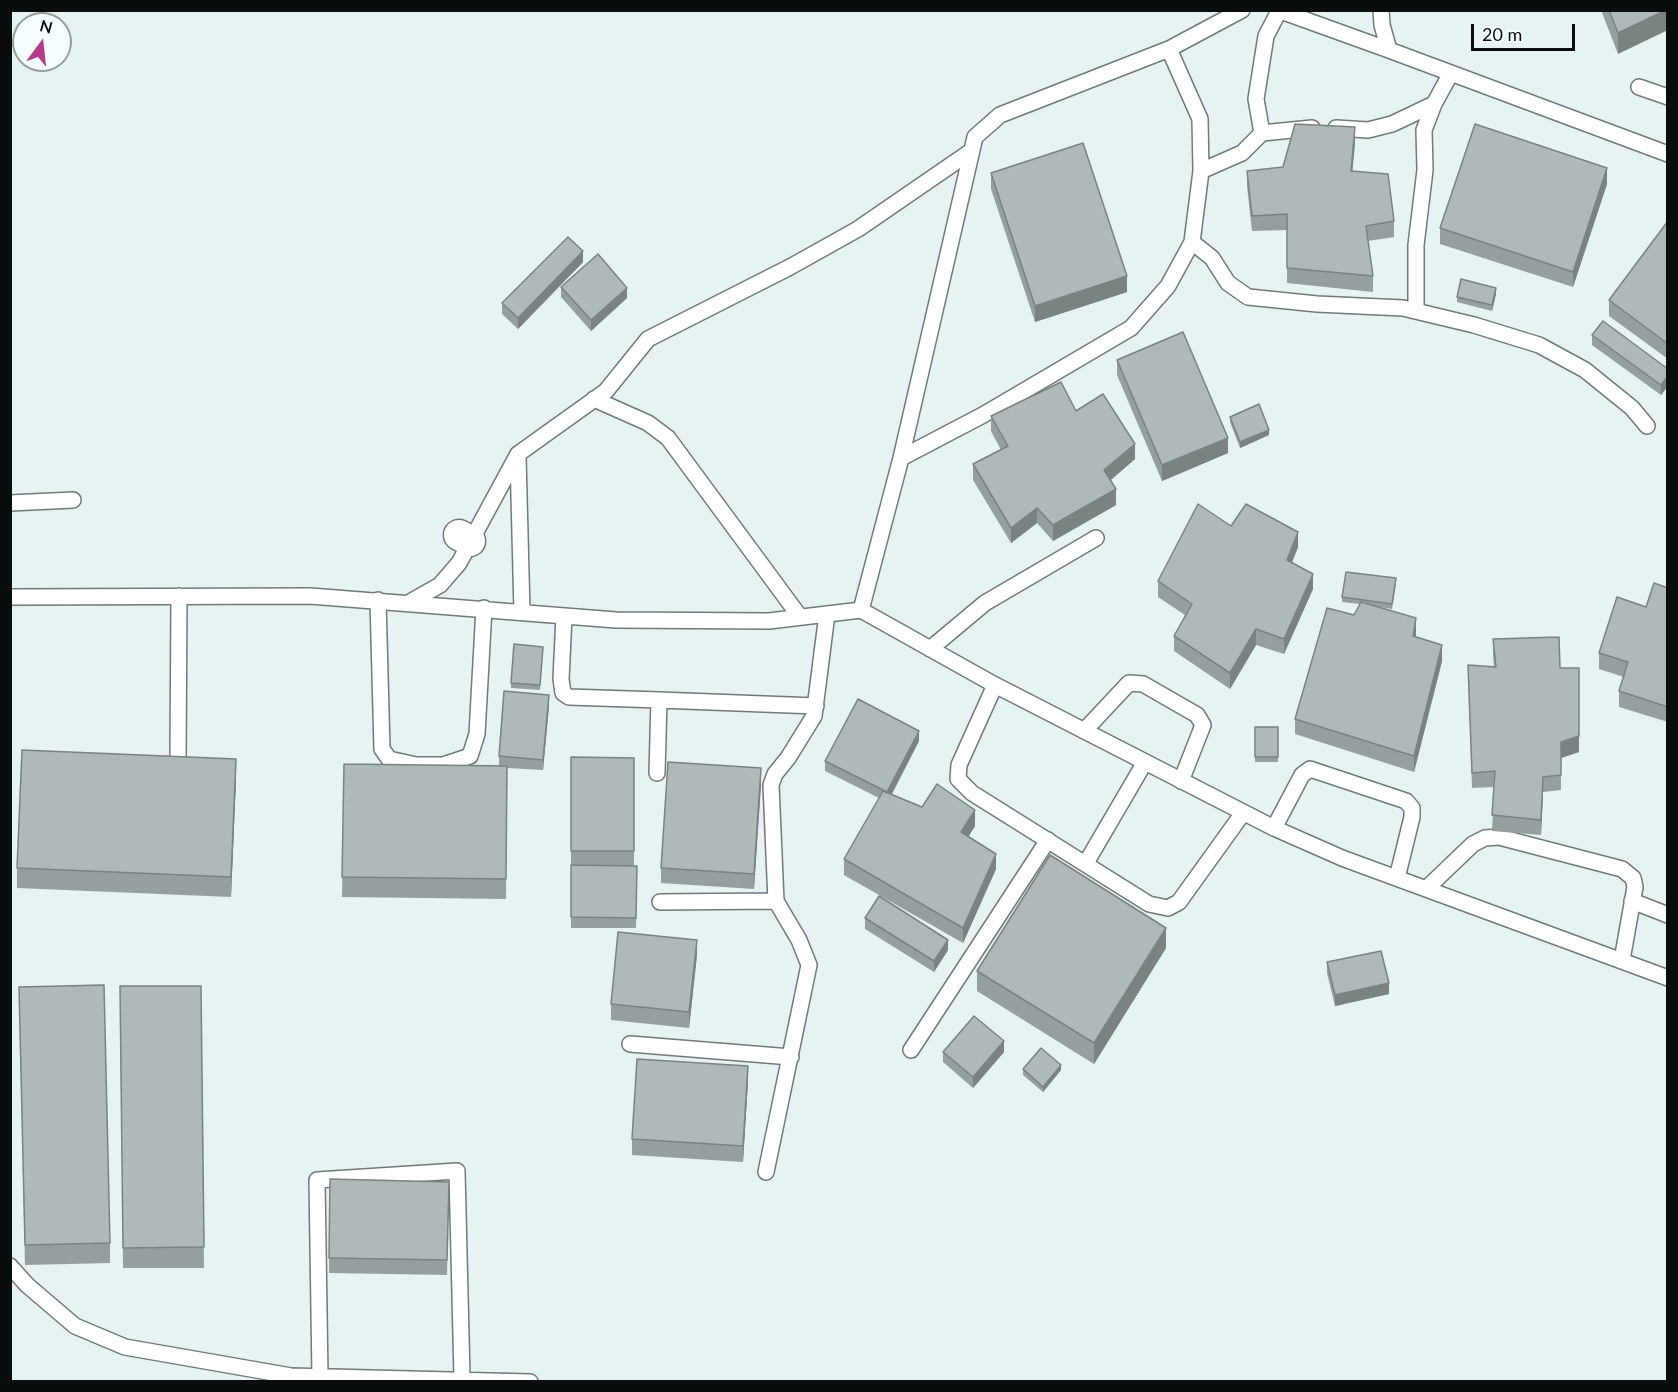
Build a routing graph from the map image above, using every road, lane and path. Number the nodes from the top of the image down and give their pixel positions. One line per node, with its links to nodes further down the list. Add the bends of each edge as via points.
1 (1242, 10): 4 (lane)
2 (1381, 10): 5 (lane)
3 (1279, 11): 5 (lane); 10 (lane, via 1266,36 1256,99)
4 (1169, 48): 11 (lane, via 1000,115 975,137); 13 (lane, via 1200,119)
5 (1389, 50): 6 (lane)
6 (1451, 73): 9 (lane); 12 (lane)
7 (1639, 87): 8 (lane)
8 (1668, 97)
9 (1434, 104): 10 (lane, via 1392,124 1368,130 1316,127); 15 (lane, via 1424,130)
10 (1262, 134): 13 (lane, via 1242,153)
11 (970, 153): 16 (lane, via 858,229 648,339 606,391); 19 (lane)
12 (1668, 154)
13 (1201, 171): 14 (lane)
14 (1192, 242): 15 (lane, via 1212,258 1228,283 1248,297); 19 (lane, via 1168,286 1131,328)
15 (1416, 311): 17 (lane, via 1539,345 1585,370 1632,408)
16 (594, 399): 18 (lane); 32 (lane, via 648,423 668,438)
17 (1647, 426)
18 (518, 454): 26 (lane, via 465,538 459,563 440,585); 29 (lane)
19 (902, 458): 28 (lane)
20 (74, 500): 21 (lane)
21 (10, 503)
22 (1096, 538): 33 (lane, via 985,603)
23 (179, 596): 24 (lane); 25 (lane); 38 (lane)
24 (10, 597)
25 (378, 600): 26 (lane); 27 (lane, via 382,749 389,759 416,765 443,765 470,756 477,734)
26 (410, 602): 27 (lane)
27 (484, 608): 29 (lane)
28 (861, 610): 30 (lane); 33 (lane)
29 (522, 612): 31 (lane)
30 (827, 614): 32 (lane); 36 (lane)
31 (564, 616): 32 (lane, via 769,621); 35 (lane, via 563,693 570,697)
32 (800, 617)
33 (930, 649): 34 (lane)
34 (995, 685): 37 (lane); 44 (lane, via 959,765 958,779 972,793)
35 (659, 700): 36 (lane); 40 (lane)
36 (816, 706): 48 (lane, via 814,716 771,785)
37 (1084, 730): 39 (lane); 41 (lane, via 1129,683 1143,684 1197,715 1203,725)
38 (178, 761)
39 (1144, 762): 41 (lane); 45 (lane)
40 (657, 773)
41 (1181, 781): 42 (lane)
42 (1243, 813): 43 (lane); 45 (lane, via 1179,902 1168,908 1149,904)
43 (1274, 828): 46 (lane); 46 (lane, via 1302,775 1310,769 1406,801 1412,808 1412,817)
44 (1048, 840): 45 (lane); 55 (lane)
45 (1086, 863)
46 (1397, 878): 47 (lane)
47 (1426, 889): 49 (lane, via 1473,844 1485,837 1499,837 1622,869 1634,879); 52 (lane)
48 (776, 901): 50 (lane); 56 (lane, via 809,965)
49 (1632, 901): 51 (lane); 52 (lane)
50 (660, 902)
51 (1668, 915)
52 (1622, 960): 53 (lane)
53 (1668, 978)
54 (630, 1044): 56 (lane)
55 (912, 1050)
56 (791, 1057): 57 (lane)
57 (766, 1172)
58 (10, 1266): 59 (lane, via 75,1326 125,1347 291,1376)
59 (320, 1377): 60 (lane); 60 (lane, via 317,1180 457,1171)
60 (462, 1378): 61 (lane)
61 (530, 1382)

